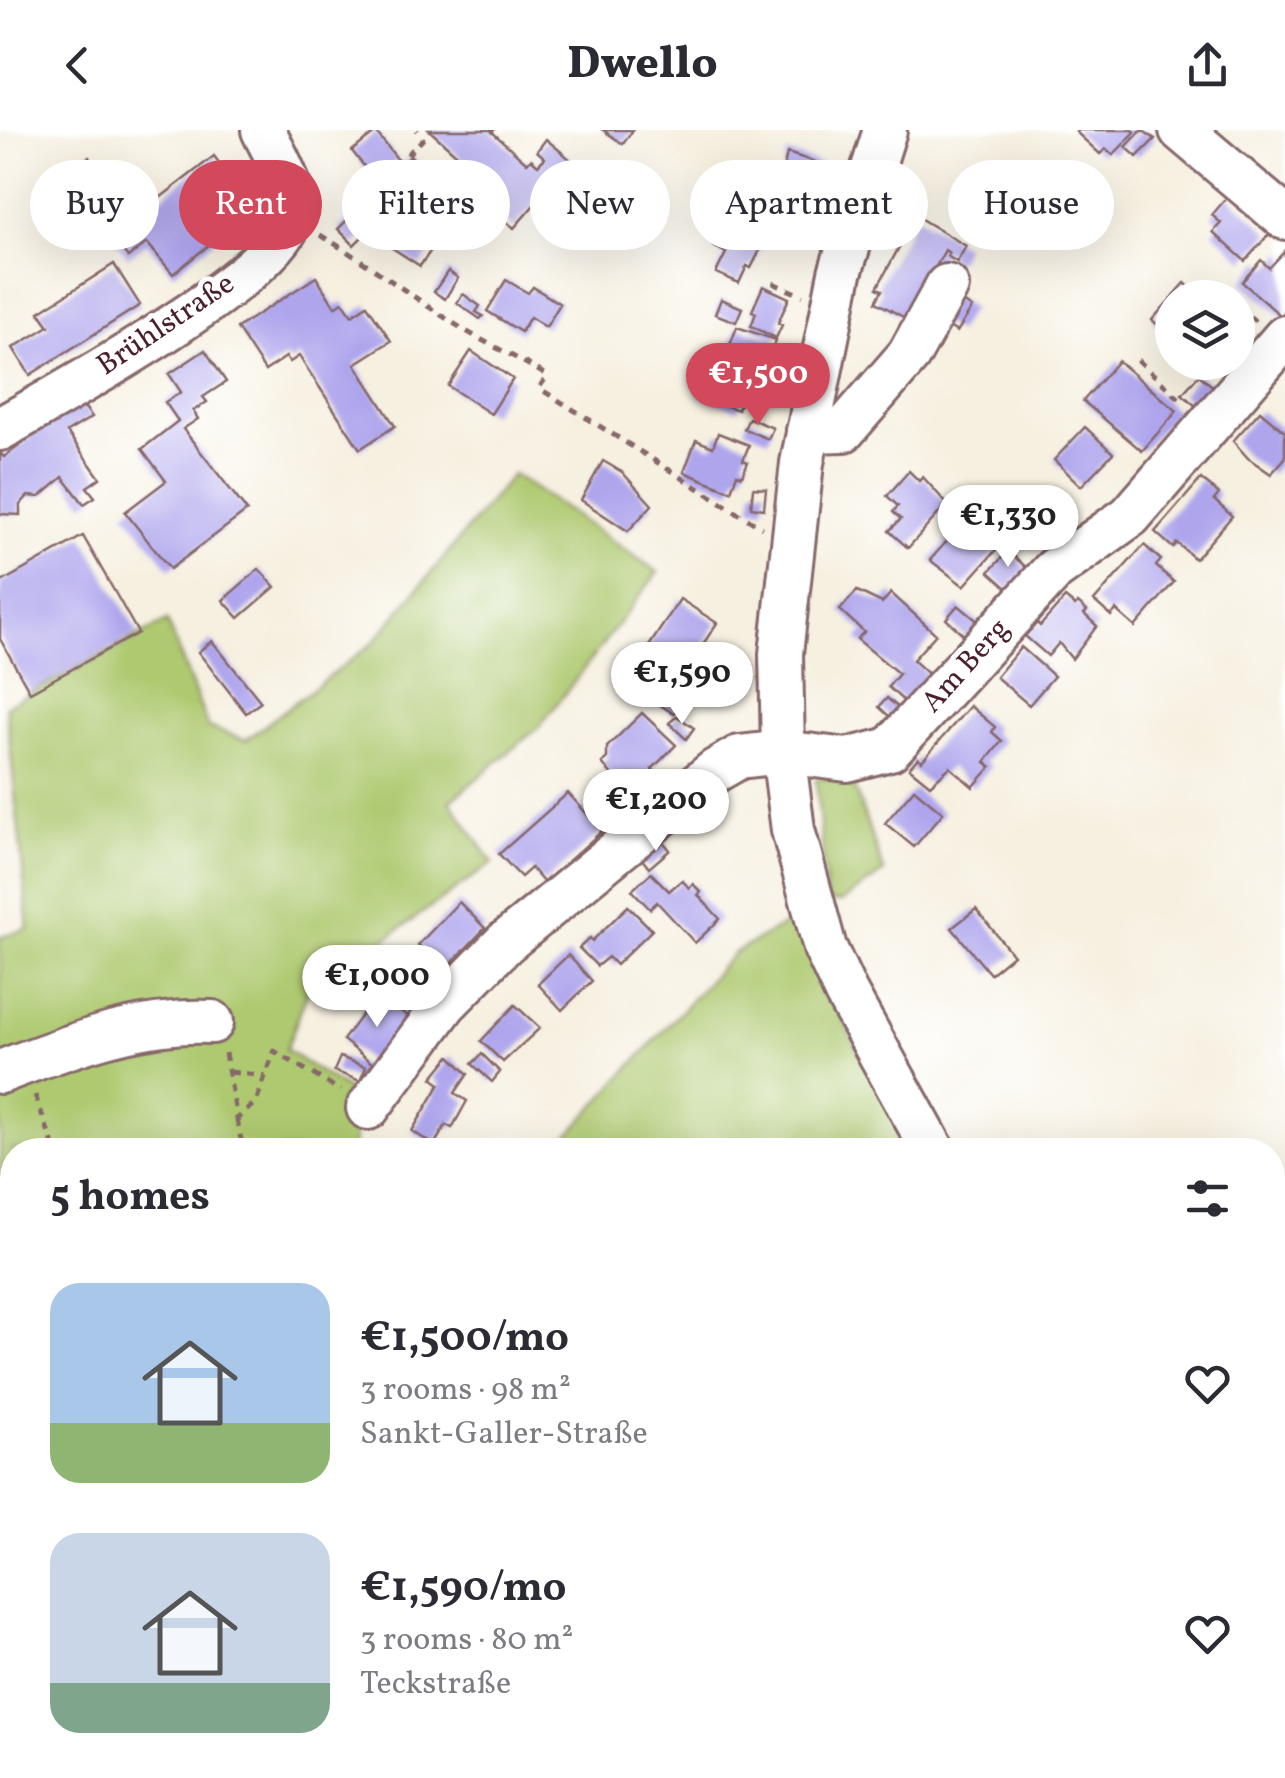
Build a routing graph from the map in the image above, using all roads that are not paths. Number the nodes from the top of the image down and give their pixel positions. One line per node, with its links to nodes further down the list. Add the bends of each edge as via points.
1 (263, 130): 7 (street, Brühlstraße, via 291,205 272,250 200,308)
2 (885, 130): 8 (street, via 840,272)
3 (1181, 130): 4 (street)
4 (1285, 218)
5 (947, 286): 8 (street, via 909,355 844,430)
6 (1285, 336): 9 (street, Am Berg, via 1130,516 1054,570 890,749 847,760)
7 (0, 429)
8 (808, 432): 9 (street, via 781,654)
9 (783, 752): 12 (street, Am Berg, via 739,757 714,771 518,932 445,1004); 13 (street, via 793,830 825,948)
10 (212, 1022): 11 (street, via 180,1020 85,1040)
11 (12, 1068)
12 (368, 1108)
13 (927, 1138)

